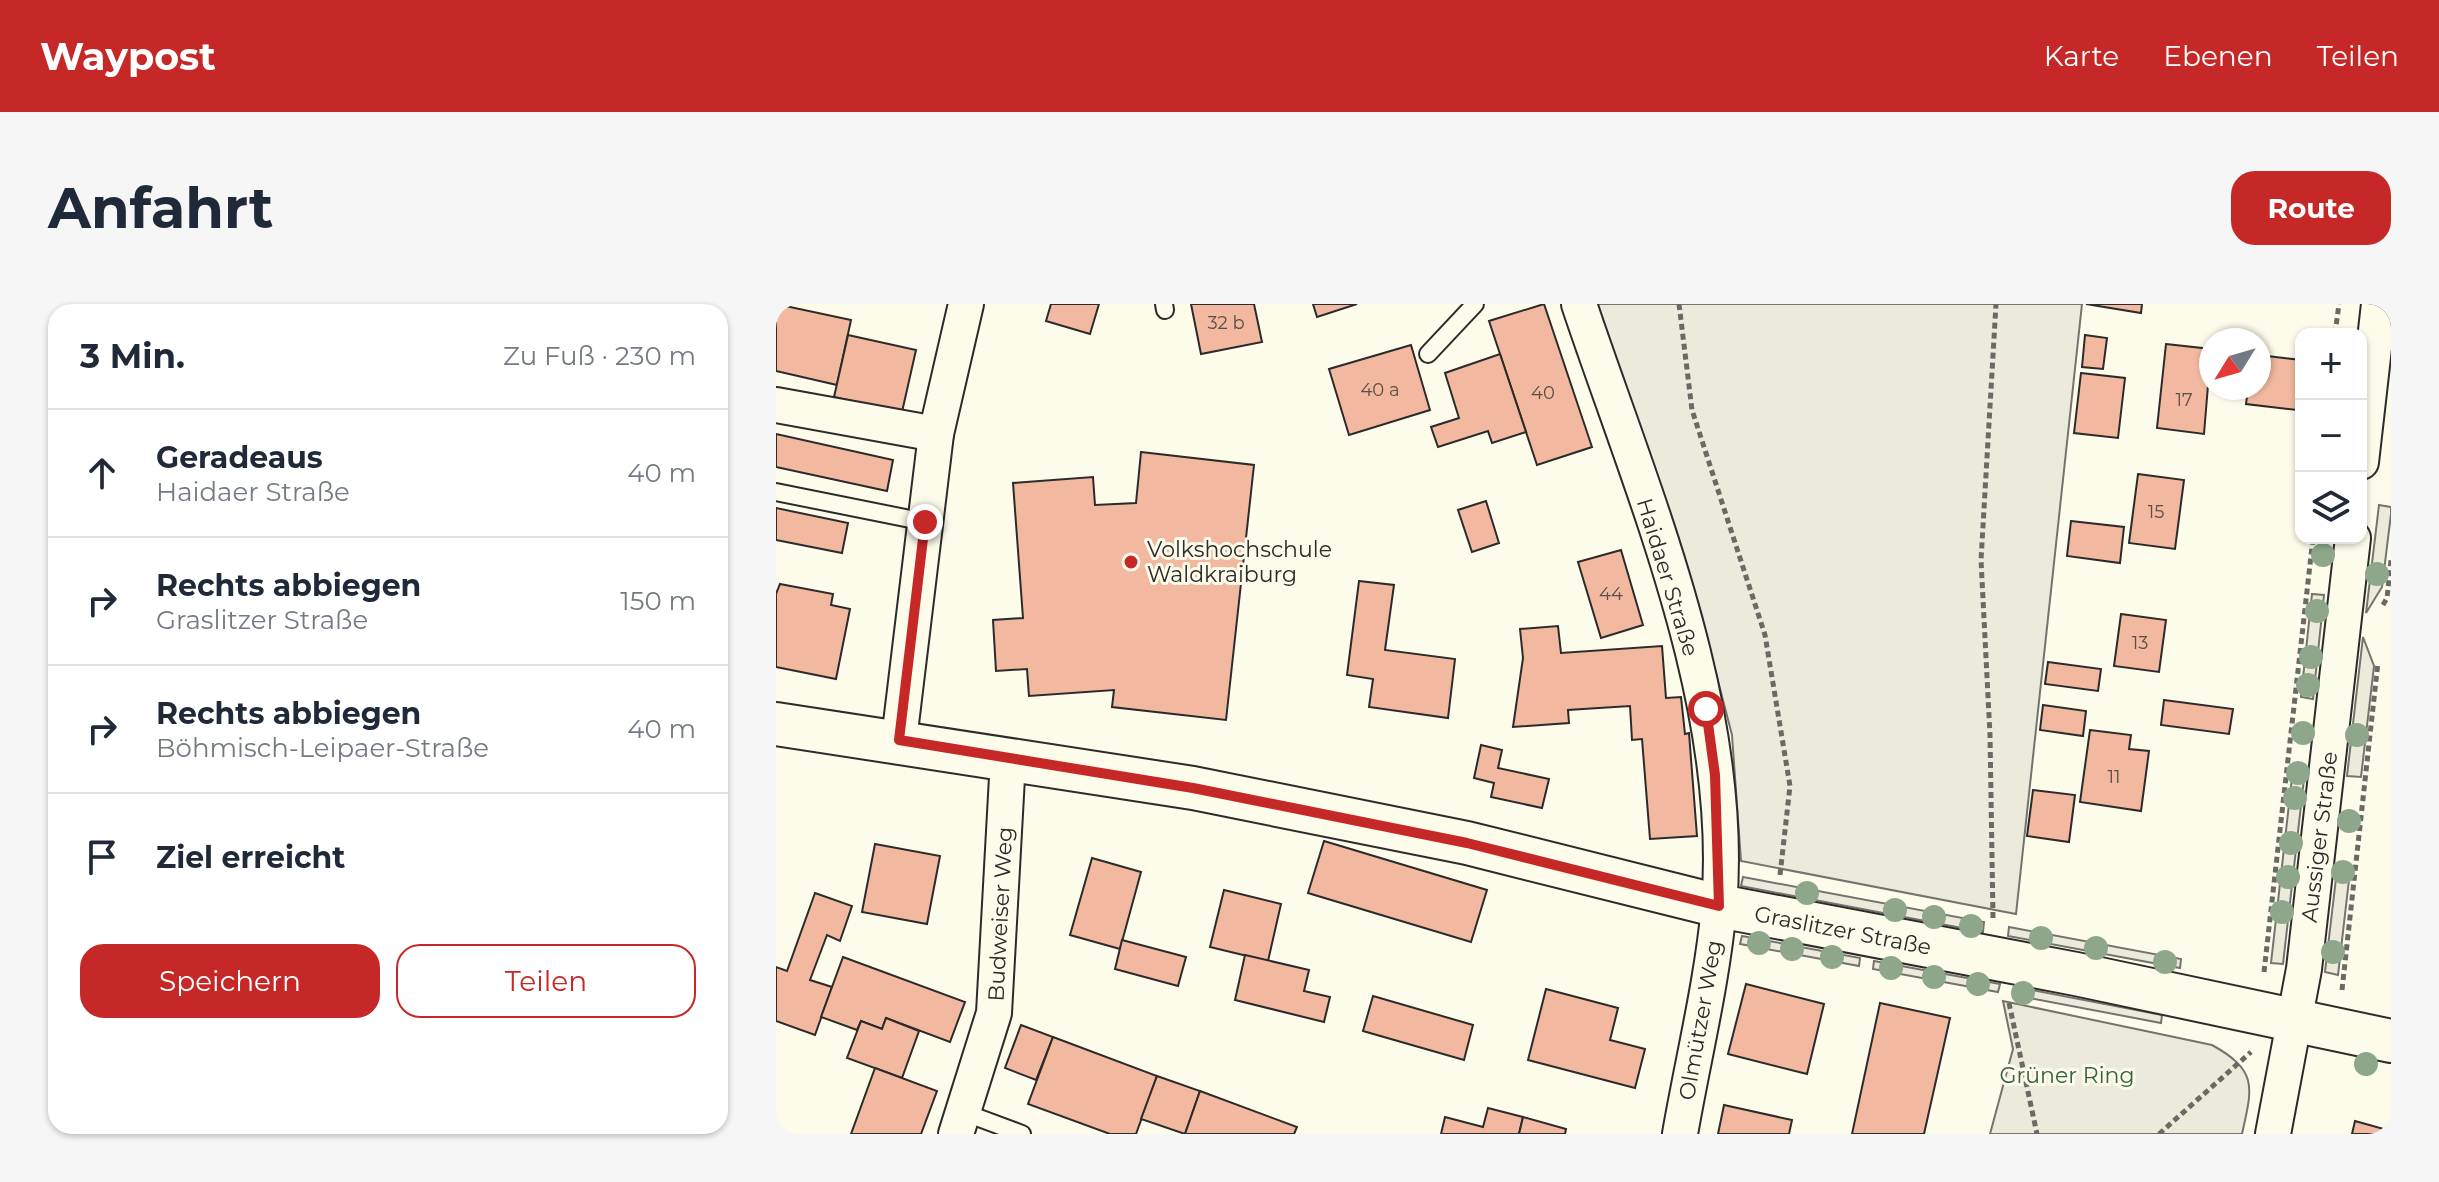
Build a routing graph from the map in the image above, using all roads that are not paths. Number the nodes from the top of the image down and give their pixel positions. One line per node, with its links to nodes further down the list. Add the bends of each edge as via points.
1 (966, 304): 8 (street)
2 (1475, 304): 5 (lane)
3 (1579, 304): 16 (street, Haidaer Straße, via 1687,625 1715,775)
4 (2379, 304): 7 (street)
5 (1428, 354)
6 (776, 405): 8 (street)
7 (2378, 418): 9 (street)
8 (936, 434): 11 (street)
9 (2367, 446)
10 (776, 492): 11 (lane)
11 (925, 522): 14 (street)
12 (2352, 544): 17 (street, Aussiger Straße)
13 (776, 724): 14 (street, Graslitzer Straße)
14 (899, 740): 15 (street, Graslitzer Straße)
15 (1008, 759): 16 (street, Graslitzer Straße, via 1193,788 1467,843); 19 (street, Budweiser Weg, via 994,1013)
16 (1719, 906): 17 (street, Graslitzer Straße); 21 (street, Olmützer Weg)
17 (2278, 1017): 18 (street, Graslitzer Straße); 22 (street, Aussiger Straße)
18 (2391, 1041)
19 (959, 1123): 20 (lane, Budweiser Weg)
20 (1022, 1134)
21 (1680, 1134)
22 (2273, 1134)

